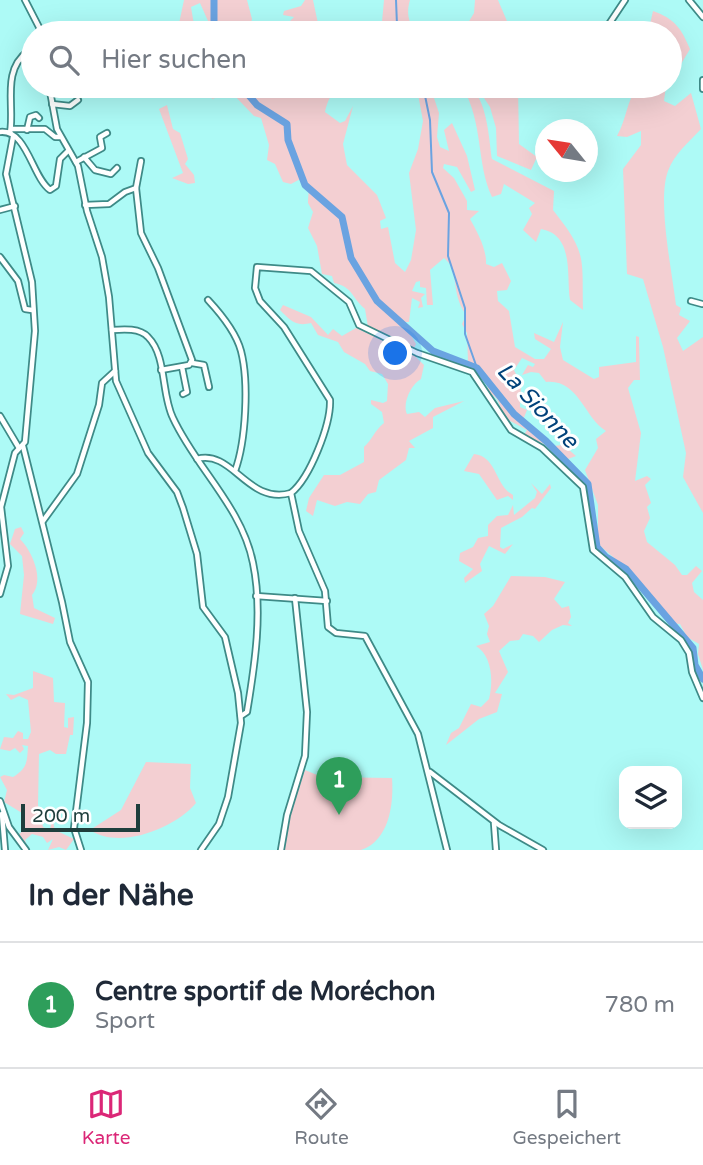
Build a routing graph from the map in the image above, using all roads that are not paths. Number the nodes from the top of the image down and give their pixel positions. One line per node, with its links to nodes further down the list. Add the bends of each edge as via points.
1 (25, 0): 5 (street)
2 (625, 0): 6 (street)
3 (690, 0): 4 (street)
4 (703, 17)
5 (36, 21)
6 (611, 21)
7 (21, 60): 16 (street, via 12,76)
8 (703, 79): 9 (street)
9 (703, 89)
10 (51, 98): 12 (street)
11 (78, 100): 12 (street, via 70,106)
12 (52, 104): 18 (street)
13 (39, 118): 14 (street, via 30,117)
14 (27, 130): 16 (street); 18 (street, via 46,130)
15 (0, 132): 16 (street)
16 (12, 133): 19 (street, via 50,190 56,186 61,157); 26 (street, via 5,174)
17 (107, 133): 20 (street, via 100,137 102,148)
18 (60, 137): 19 (street)
19 (68, 151): 21 (street)
20 (85, 157): 21 (street); 23 (street, via 94,170 111,174)
21 (76, 162): 25 (street)
22 (141, 162): 24 (street)
23 (117, 168)
24 (136, 188): 25 (street, via 109,204); 34 (street, via 141,233)
25 (85, 205): 33 (street, via 102,258)
26 (15, 206): 27 (street); 32 (street, via 32,285)
27 (0, 210)
28 (0, 257): 32 (street, via 18,281 24,308)
29 (208, 300): 43 (street, via 234,335 243,363 242,445)
30 (691, 302): 31 (street)
31 (703, 303)
32 (32, 310): 41 (street, via 35,344)
33 (113, 330): 36 (street); 37 (street, via 147,335)
34 (192, 363): 35 (street); 38 (street, via 204,365)
35 (182, 367): 37 (street); 39 (street, via 187,391)
36 (115, 370): 45 (street, via 102,383 77,474); 51 (street, via 146,449 177,492 186,516 197,554 203,607 227,643)
37 (161, 370): 42 (street, via 171,414)
38 (209, 387)
39 (183, 394)
40 (0, 416): 41 (street)
41 (21, 447): 45 (street); 46 (street, via 1,509 8,566)
42 (197, 459): 43 (street, via 215,461); 47 (street, via 221,491 243,535 253,559)
43 (235, 471): 44 (street, via 264,494)
44 (291, 493): 49 (street, via 299,531); 50 (street, via 309,473 330,400 284,327 260,301 257,267 311,271 349,302 359,325 471,372 509,428 542,447 583,486 592,547 626,579 653,617 681,640)
45 (43, 521): 58 (street, via 69,642 88,682 74,828)
46 (0, 594)
47 (256, 596): 48 (street); 51 (street, via 255,670 247,712)
48 (295, 598): 49 (street); 60 (street, via 307,708 305,756)
49 (327, 601): 52 (street, via 329,630 365,636 418,734)
50 (703, 698)
51 (241, 716): 59 (street, via 225,809)
52 (430, 772): 55 (street); 61 (street)
53 (0, 801): 54 (street)
54 (1, 809): 56 (street); 57 (street)
55 (494, 822): 62 (street); 63 (street)
56 (5, 850)
57 (26, 850)
58 (81, 850)
59 (201, 850)
60 (281, 850)
61 (447, 850)
62 (496, 850)
63 (543, 850)

